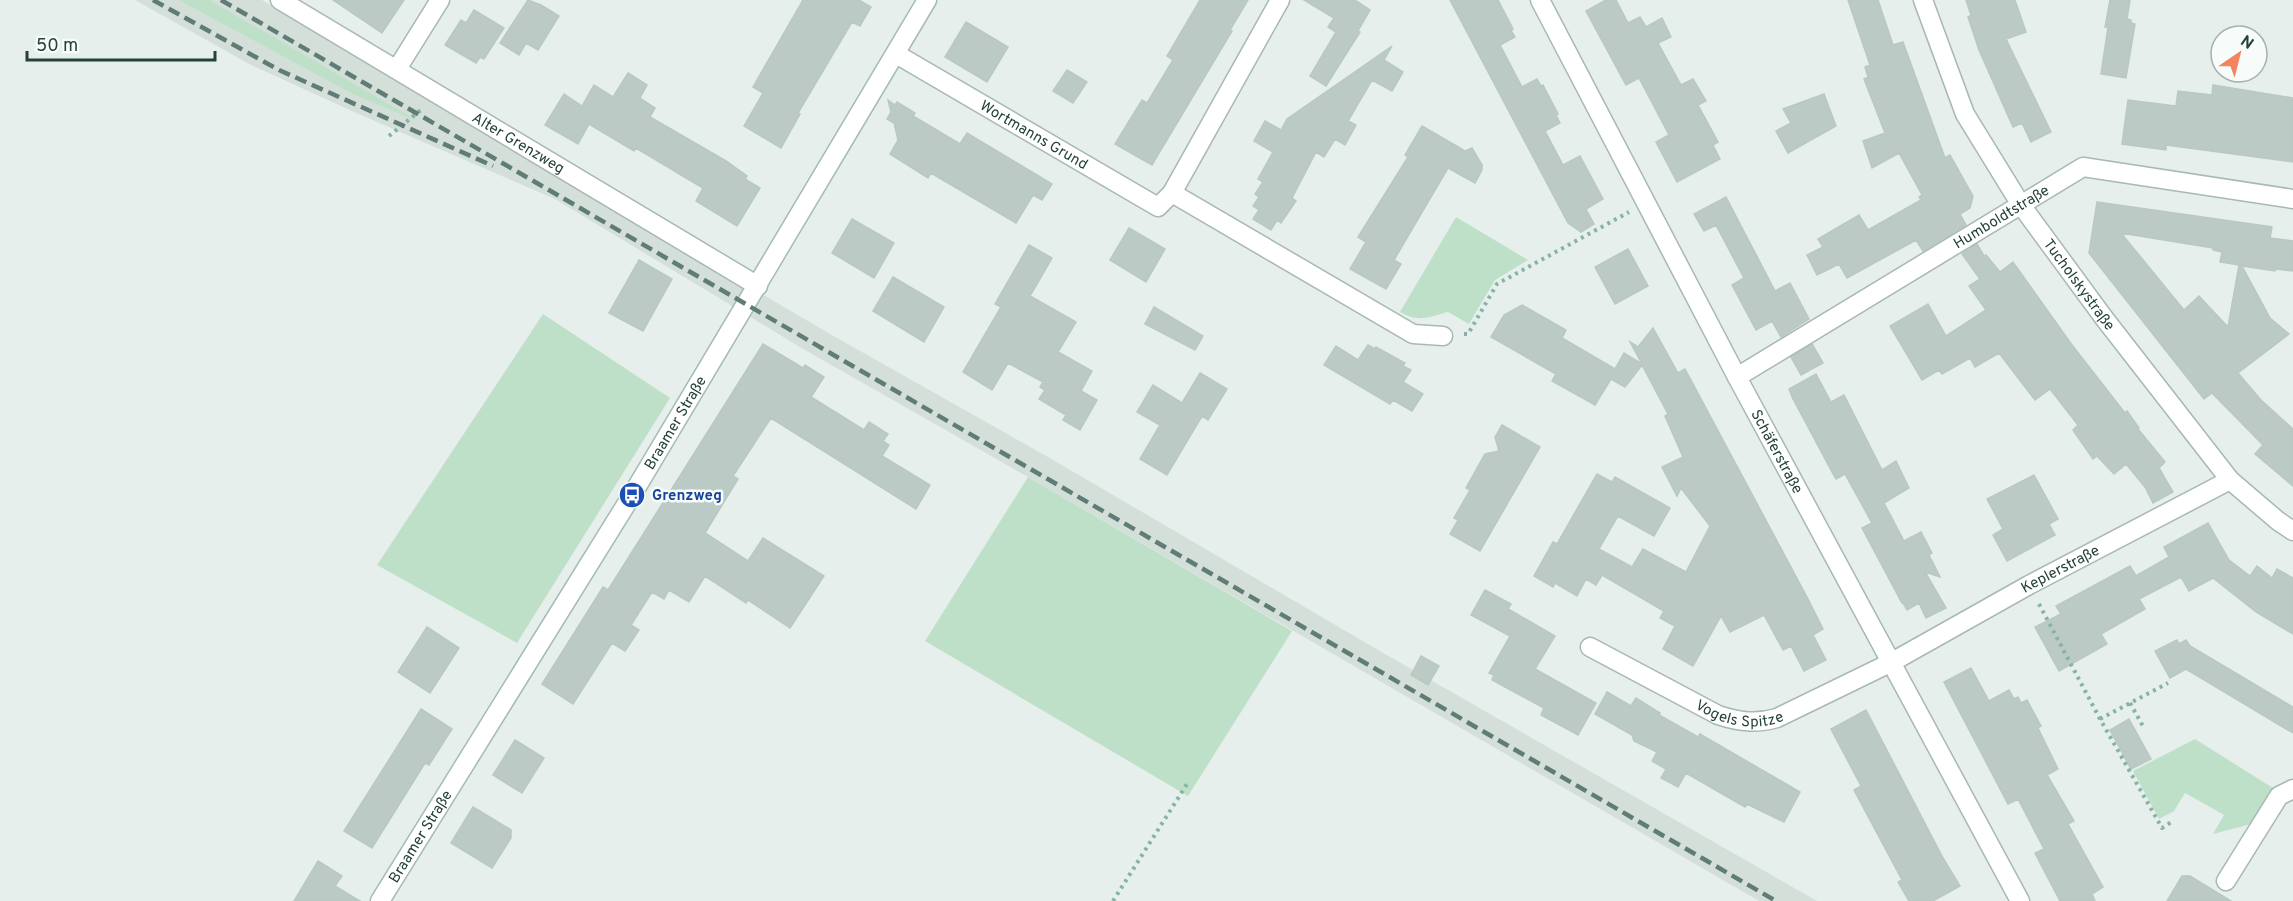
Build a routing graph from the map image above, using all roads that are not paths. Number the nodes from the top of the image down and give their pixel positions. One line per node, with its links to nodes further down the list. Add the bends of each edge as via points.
1 (280, 0): 8 (street, Alter Grenzweg)
2 (440, 0): 8 (street)
3 (927, 0): 7 (street, Braamer Straße)
4 (1280, 0): 9 (street)
5 (1540, 0): 14 (street, Schäferstraße)
6 (1923, 0): 11 (street, Tucholskystraße, via 1965,114)
7 (896, 54): 9 (street, Wortmanns Grund, via 1158,207); 12 (street, Braamer Straße)
8 (397, 69): 12 (street, Alter Grenzweg)
9 (1172, 193): 13 (street, via 1413,334)
10 (2293, 199): 11 (street, Humboldtstraße, via 2084,167)
11 (2021, 206): 14 (street, Humboldtstraße); 15 (street, Tucholskystraße)
12 (758, 286): 21 (street, Braamer Straße)
13 (1443, 336)
14 (1737, 377): 18 (street, Schäferstraße)
15 (2230, 480): 16 (street, Tucholskystraße); 18 (street, Keplerstraße)
16 (2293, 531)
17 (1590, 647): 18 (street, Vogels Spitze, via 1718,715 1758,723 1778,718)
18 (1892, 662): 22 (street, Schäferstraße)
19 (2293, 789): 20 (street, via 2279,796)
20 (2226, 880)
21 (380, 901)
22 (2020, 901)

